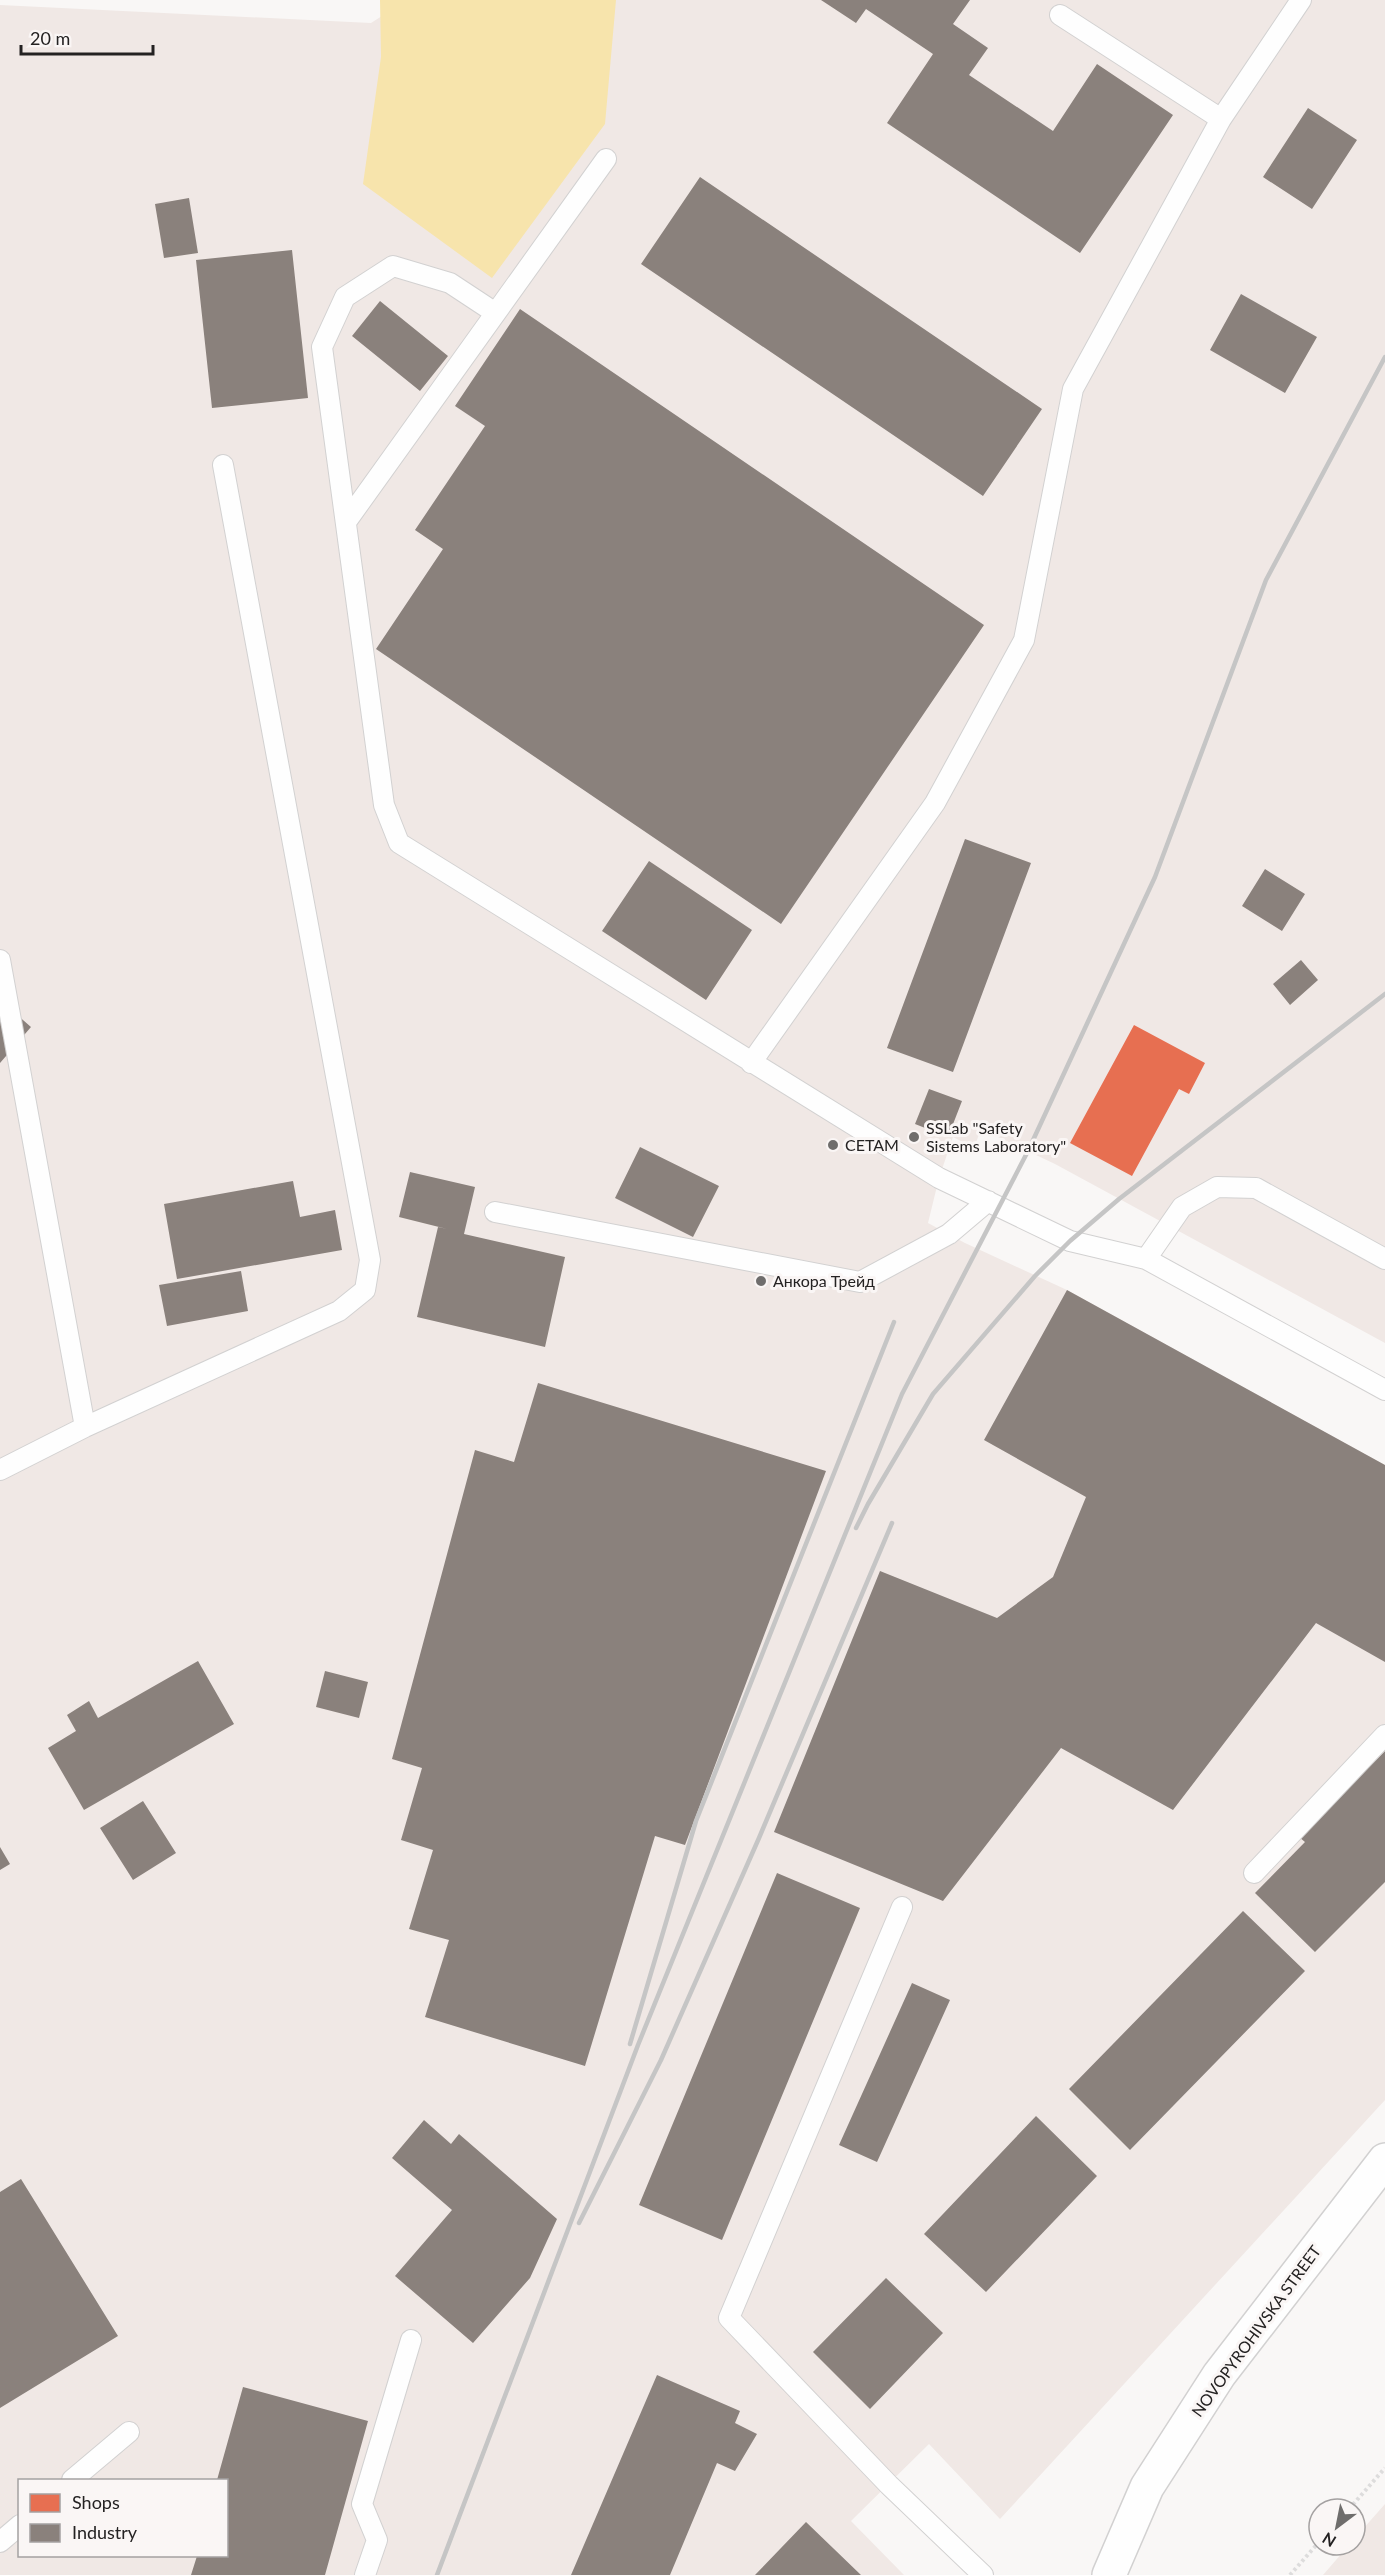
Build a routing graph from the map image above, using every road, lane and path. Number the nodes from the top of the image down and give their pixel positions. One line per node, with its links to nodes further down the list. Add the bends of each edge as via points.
1 (1301, 0): 3 (lane)
2 (1060, 15): 3 (lane)
3 (1221, 119): 9 (lane, via 1073,389 1024,640 935,803)
4 (606, 159): 5 (lane)
5 (494, 312): 7 (lane); 7 (lane, via 450,283 393,266 345,297 322,347)
6 (223, 465): 15 (lane, via 370,1260 365,1290 339,1311)
7 (346, 522): 9 (lane, via 384,805 399,843)
8 (0, 960): 15 (lane)
9 (750, 1063): 10 (lane, via 939,1178)
10 (988, 1202): 11 (lane, via 949,1234 860,1282); 12 (lane, via 1070,1240)
11 (495, 1212)
12 (1146, 1259): 13 (lane, via 1182,1207 1217,1187 1256,1188); 14 (lane)
13 (1385, 1259)
14 (1385, 1390)
15 (85, 1427): 16 (lane)
16 (0, 1470)
17 (1385, 1736): 18 (lane)
18 (1254, 1873)
19 (902, 1907): 30 (lane, via 729,2318 889,2486)
20 (1385, 2160): 31 (street, NOVOPYROHIVSKA STREET, via 1218,2375 1147,2487)
21 (411, 2340): 29 (lane, via 362,2504 377,2540)
22 (129, 2432): 24 (lane)
23 (1385, 2468): 25 (path)
24 (74, 2479)
25 (1359, 2497)
26 (18, 2527): 27 (lane)
27 (0, 2542)
28 (1307, 2556): 32 (path)
29 (365, 2575)
30 (983, 2575)
31 (1109, 2575)
32 (1290, 2575)

